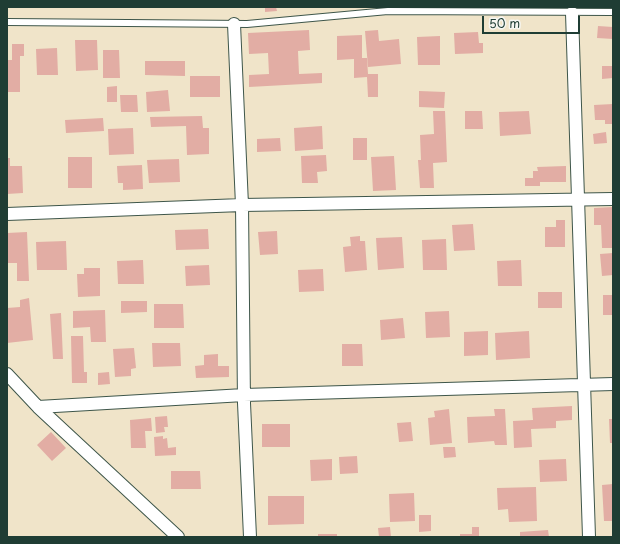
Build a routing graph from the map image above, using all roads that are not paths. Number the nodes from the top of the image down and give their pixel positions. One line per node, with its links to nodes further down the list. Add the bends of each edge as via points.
1 (613, 12): 2 (lane)
2 (572, 13): 4 (lane, via 388,11); 6 (street)
3 (7, 22): 4 (lane)
4 (234, 24): 7 (street)
5 (613, 199): 6 (street)
6 (578, 200): 7 (street); 11 (street)
7 (242, 205): 8 (street); 12 (street)
8 (7, 214)
9 (7, 374): 13 (street)
10 (613, 384): 11 (street)
11 (583, 385): 12 (street); 16 (street)
12 (244, 395): 13 (street); 15 (street)
13 (38, 407): 14 (street)
14 (178, 537)
15 (250, 537)
16 (589, 537)

